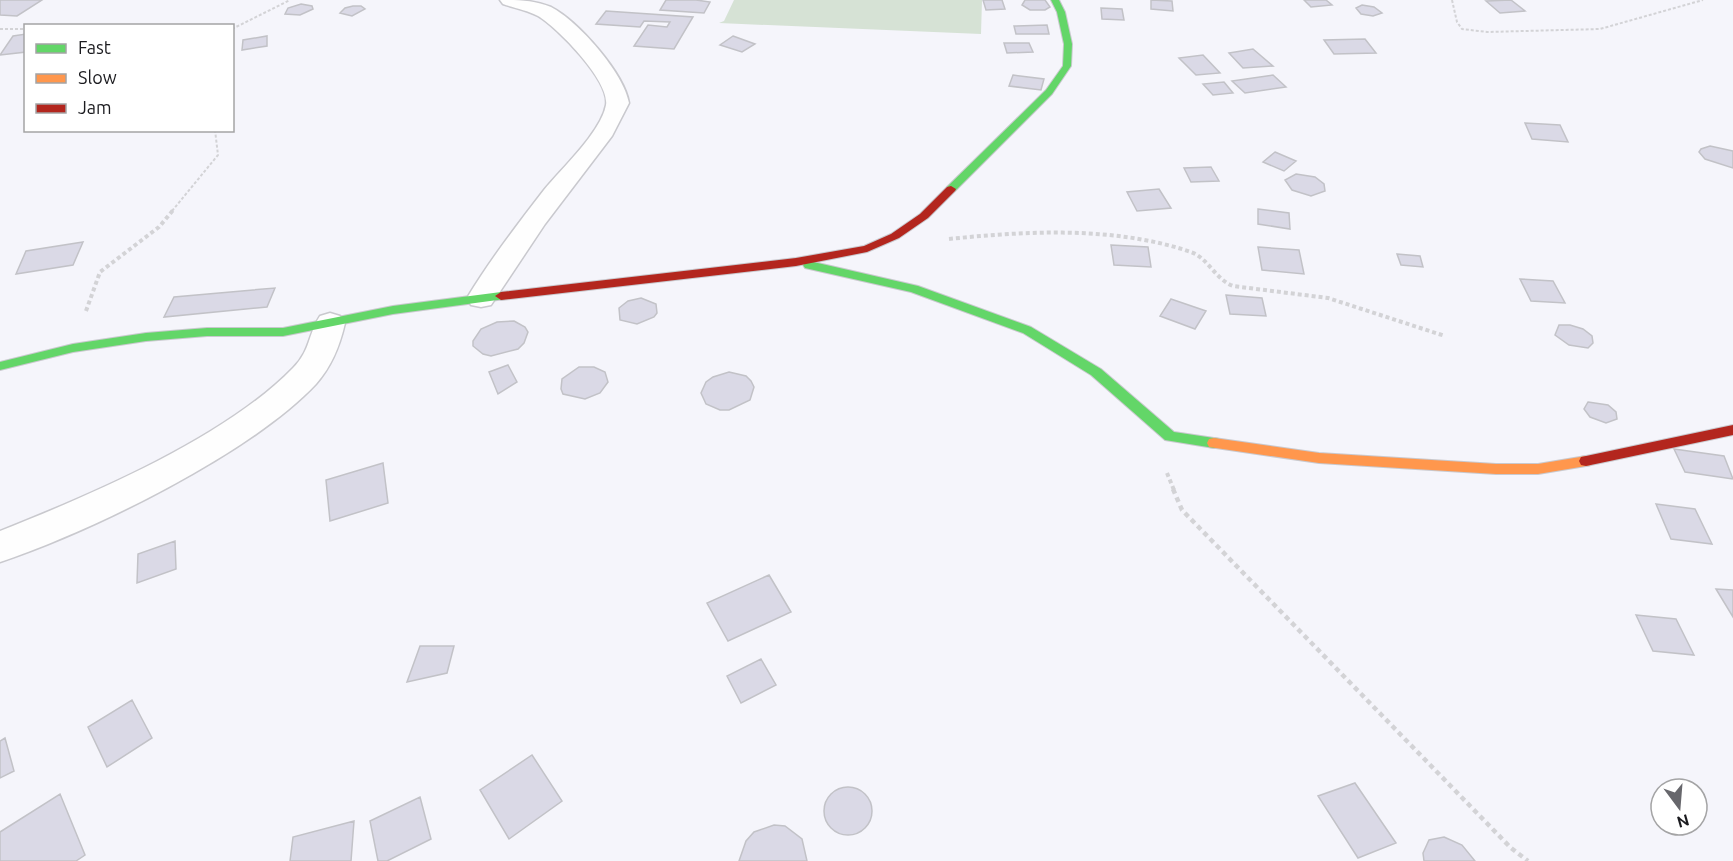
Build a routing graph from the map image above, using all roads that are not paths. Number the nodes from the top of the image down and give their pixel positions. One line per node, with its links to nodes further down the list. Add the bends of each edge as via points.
1 (510, 0): 4 (street, via 545,12 562,23 604,72 618,100 615,112 589,150 505,259)
2 (1055, 0): 3 (street, via 1068,44 1067,66 1049,92 924,216 895,236 867,249)
3 (796, 262): 4 (street); 7 (street, via 914,289 1027,330 1096,372 1170,435 1319,458 1496,469 1548,467)
4 (481, 298): 5 (street)
5 (330, 323): 6 (street, via 266,333 146,337 73,348); 8 (street, via 325,347 304,375 261,413 112,499)
6 (0, 366)
7 (1733, 430)
8 (0, 547)

